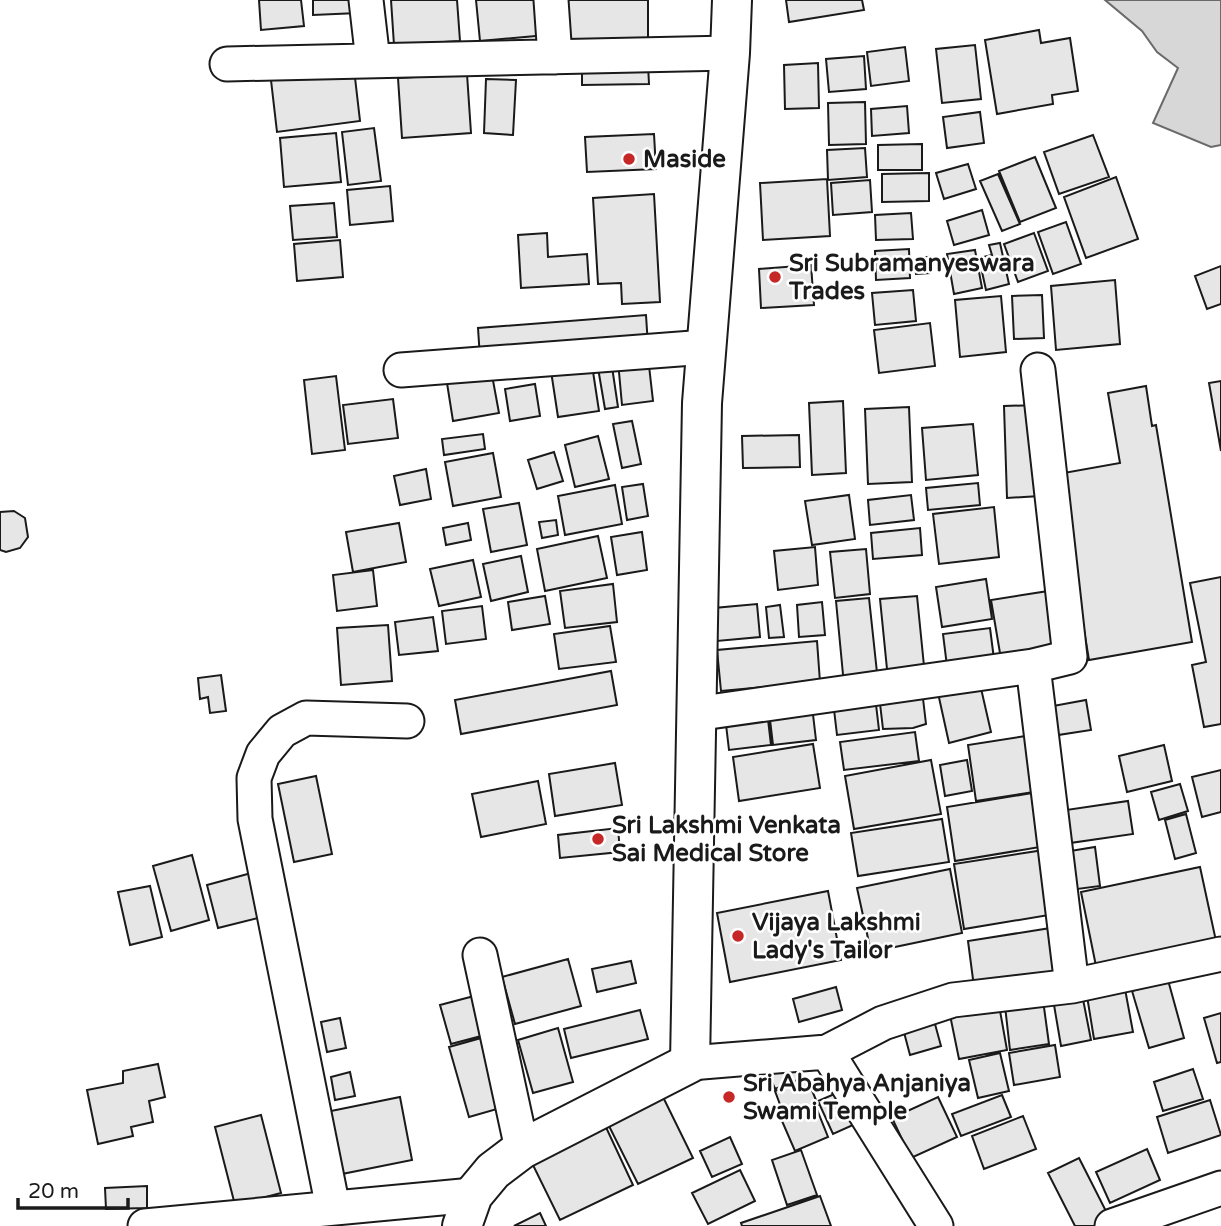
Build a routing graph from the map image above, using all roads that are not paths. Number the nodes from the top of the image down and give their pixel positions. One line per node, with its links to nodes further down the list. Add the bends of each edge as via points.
1 (366, 0): 6 (street)
2 (551, 0): 5 (street)
3 (732, 0): 4 (street)
4 (730, 53): 5 (street); 8 (street)
5 (555, 57): 6 (street)
6 (373, 61): 7 (street)
7 (227, 64)
8 (706, 347): 9 (street); 12 (street)
9 (401, 370)
10 (1038, 370): 11 (street, via 1070,657)
11 (1033, 666): 12 (street); 16 (street)
12 (695, 714): 18 (street)
13 (407, 721): 21 (street, via 306,718 282,731 263,754 254,778 255,819)
14 (1221, 954): 16 (street)
15 (480, 955): 19 (street)
16 (1072, 986): 17 (street, via 953,1000 884,1023)
17 (827, 1052): 18 (street); 24 (street)
18 (690, 1063): 19 (street)
19 (522, 1149): 22 (street, via 493,1171)
20 (1221, 1188): 25 (street)
21 (333, 1208): 22 (street); 23 (street)
22 (467, 1210)
23 (145, 1226)
24 (936, 1226)
25 (1112, 1226)

